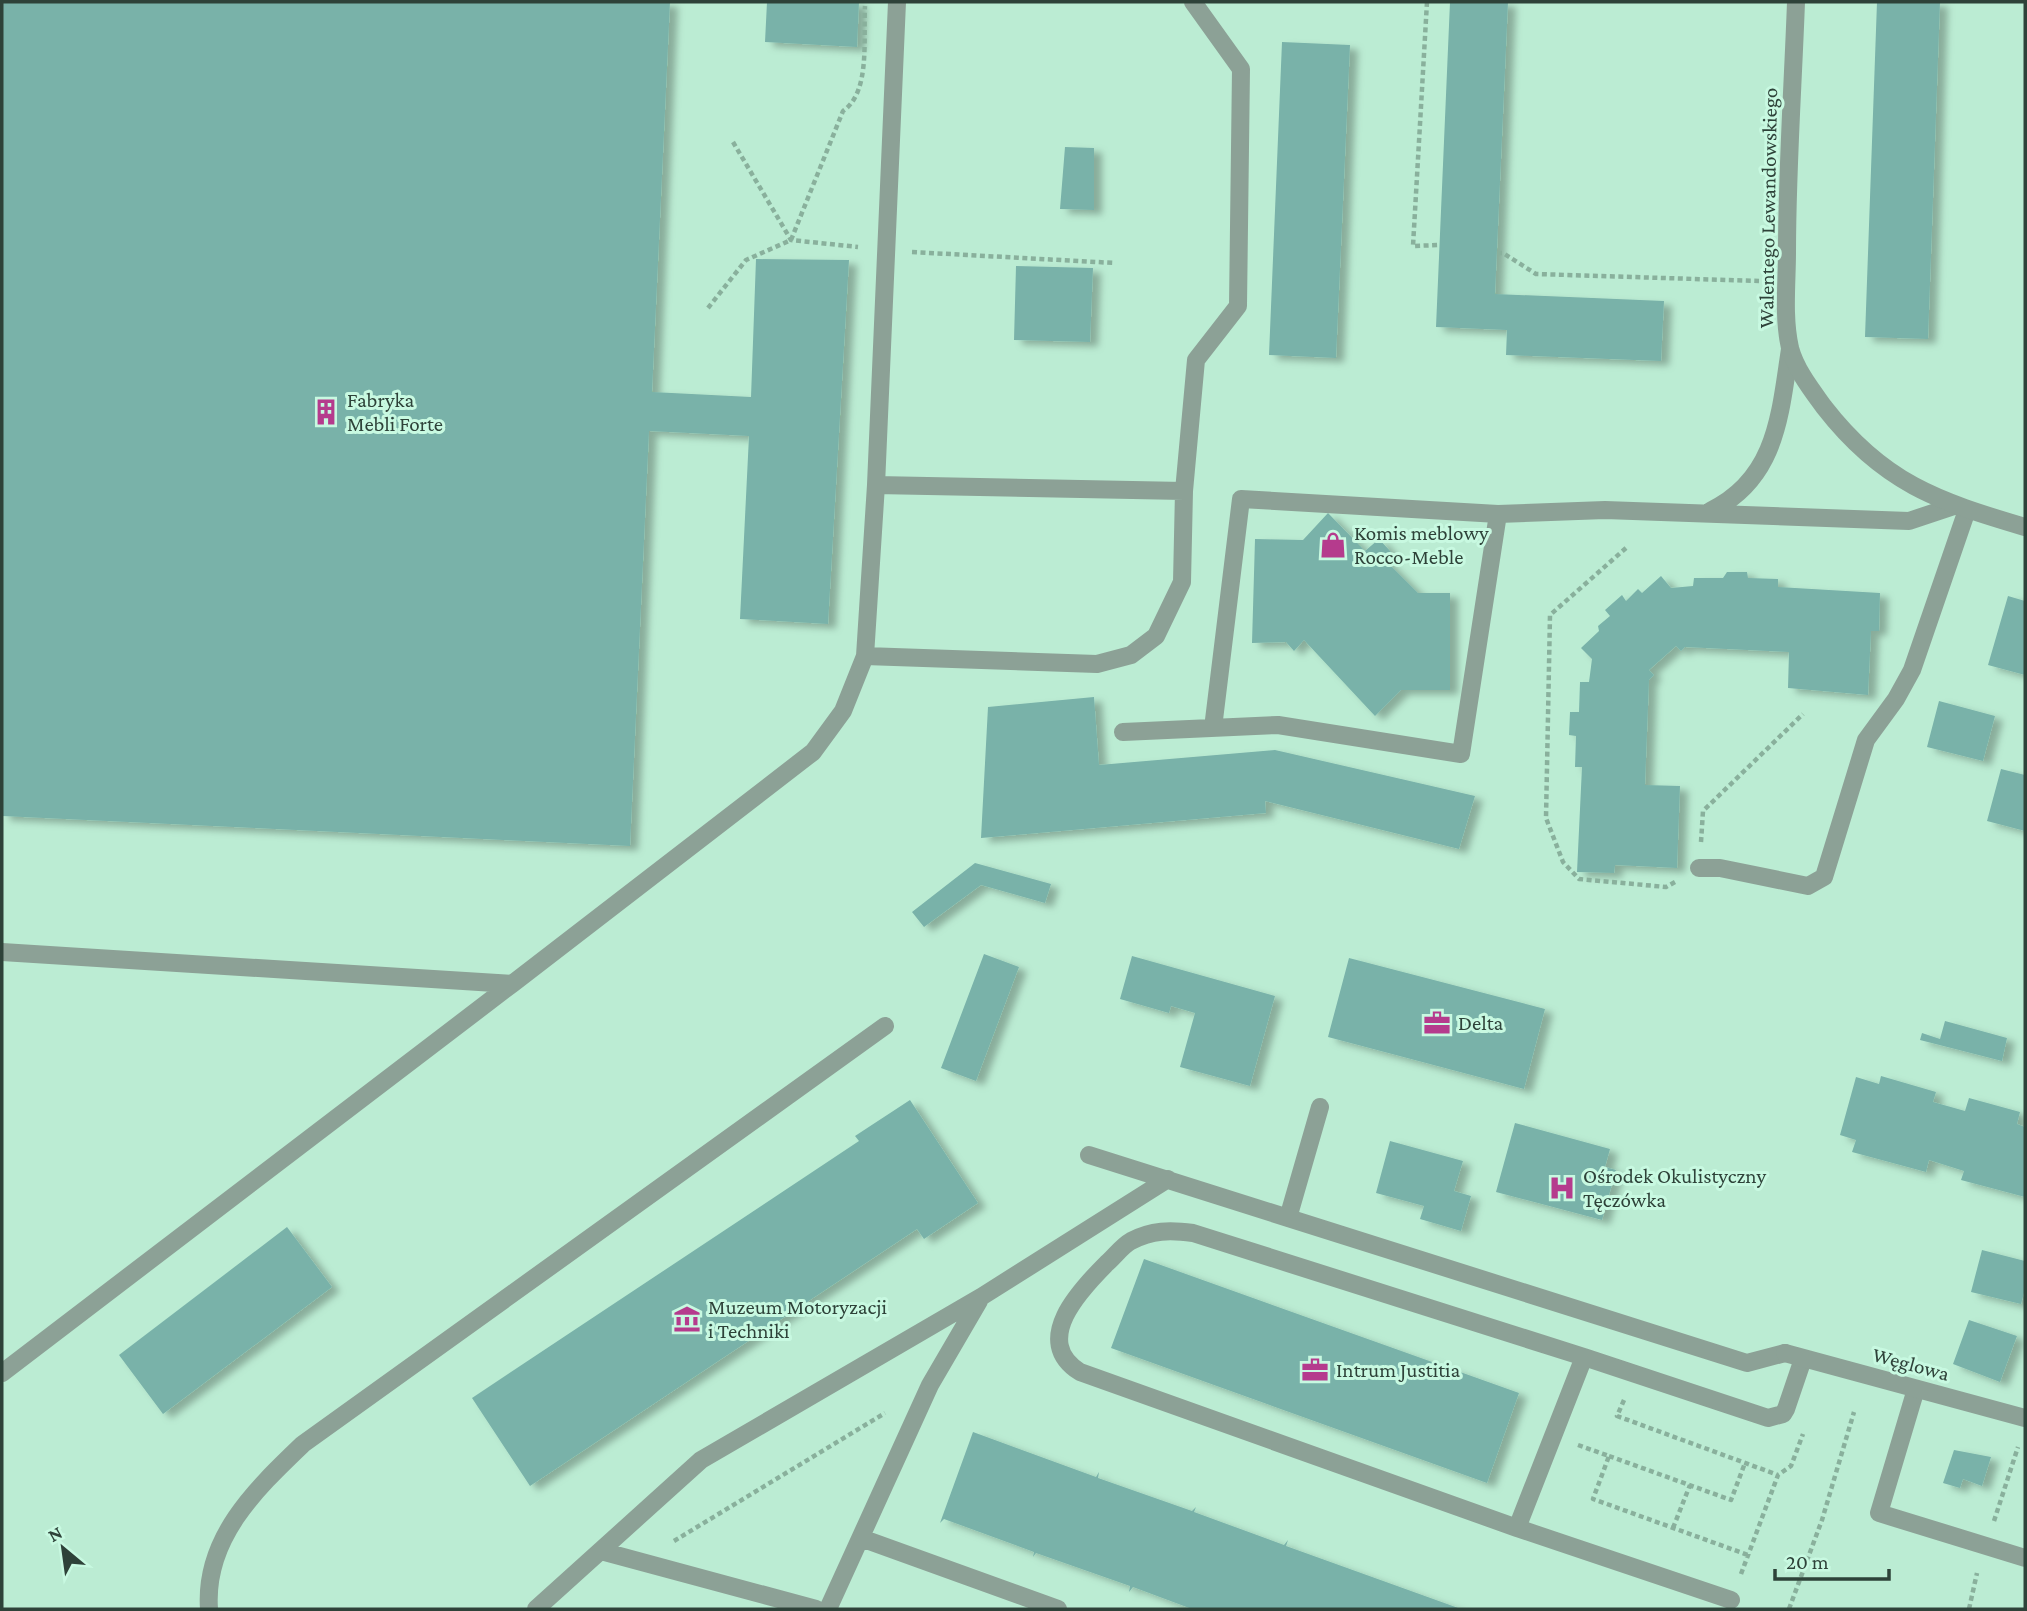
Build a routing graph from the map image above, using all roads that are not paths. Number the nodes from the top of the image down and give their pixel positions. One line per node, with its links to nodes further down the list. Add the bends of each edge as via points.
1 (897, 2): 5 (street)
2 (1193, 2): 6 (street, via 1241,69 1238,306 1196,360)
3 (1797, 2): 4 (street, Walentego Lewandowskiego, via 1787,222)
4 (1790, 349): 7 (street, Walentego Lewandowskiego, via 1811,390 1873,460 1924,494); 8 (street, via 1780,416 1763,465 1742,491)
5 (876, 485): 6 (street); 11 (street)
6 (1184, 491): 11 (street, via 1182,582 1156,636 1131,655 1097,664)
7 (1960, 508): 8 (street, via 1909,522); 10 (street, Walentego Lewandowskiego); 14 (street, via 1912,670 1866,740 1824,877 1808,886)
8 (1707, 513): 9 (street)
9 (1498, 514): 12 (street, via 1241,499); 12 (street, via 1461,754 1278,725)
10 (2025, 527)
11 (865, 656): 16 (street, via 844,711 813,752)
12 (1213, 728): 13 (street)
13 (1123, 732)
14 (1699, 868)
15 (2, 952): 16 (street)
16 (512, 984): 25 (street)
17 (885, 1026): 33 (street, via 303,1444 251,1494 220,1545 208,1588)
18 (1320, 1107): 21 (street)
19 (1089, 1155): 20 (street)
20 (1168, 1179): 21 (street); 22 (street)
21 (1288, 1217): 24 (street, Węglowa, via 1746,1363 1785,1353)
22 (981, 1297): 29 (street, via 930,1385); 30 (street, via 701,1460)
23 (1584, 1357): 24 (street, via 1768,1418 1786,1409); 28 (street); 28 (street, via 1193,1233 1161,1230 1129,1242 1077,1292 1067,1311 1058,1345 1061,1355 1080,1372)
24 (1803, 1359): 26 (street, Węglowa)
25 (2, 1373)
26 (1916, 1390): 27 (street, Węglowa); 31 (street, via 1880,1513)
27 (2025, 1418)
28 (1517, 1528): 32 (street)
29 (861, 1538): 36 (street); 37 (street)
30 (601, 1551): 34 (street); 35 (street)
31 (2025, 1558)
32 (1731, 1600)
33 (209, 1609)
34 (536, 1609)
35 (816, 1609)
36 (828, 1609)
37 (1055, 1609)

